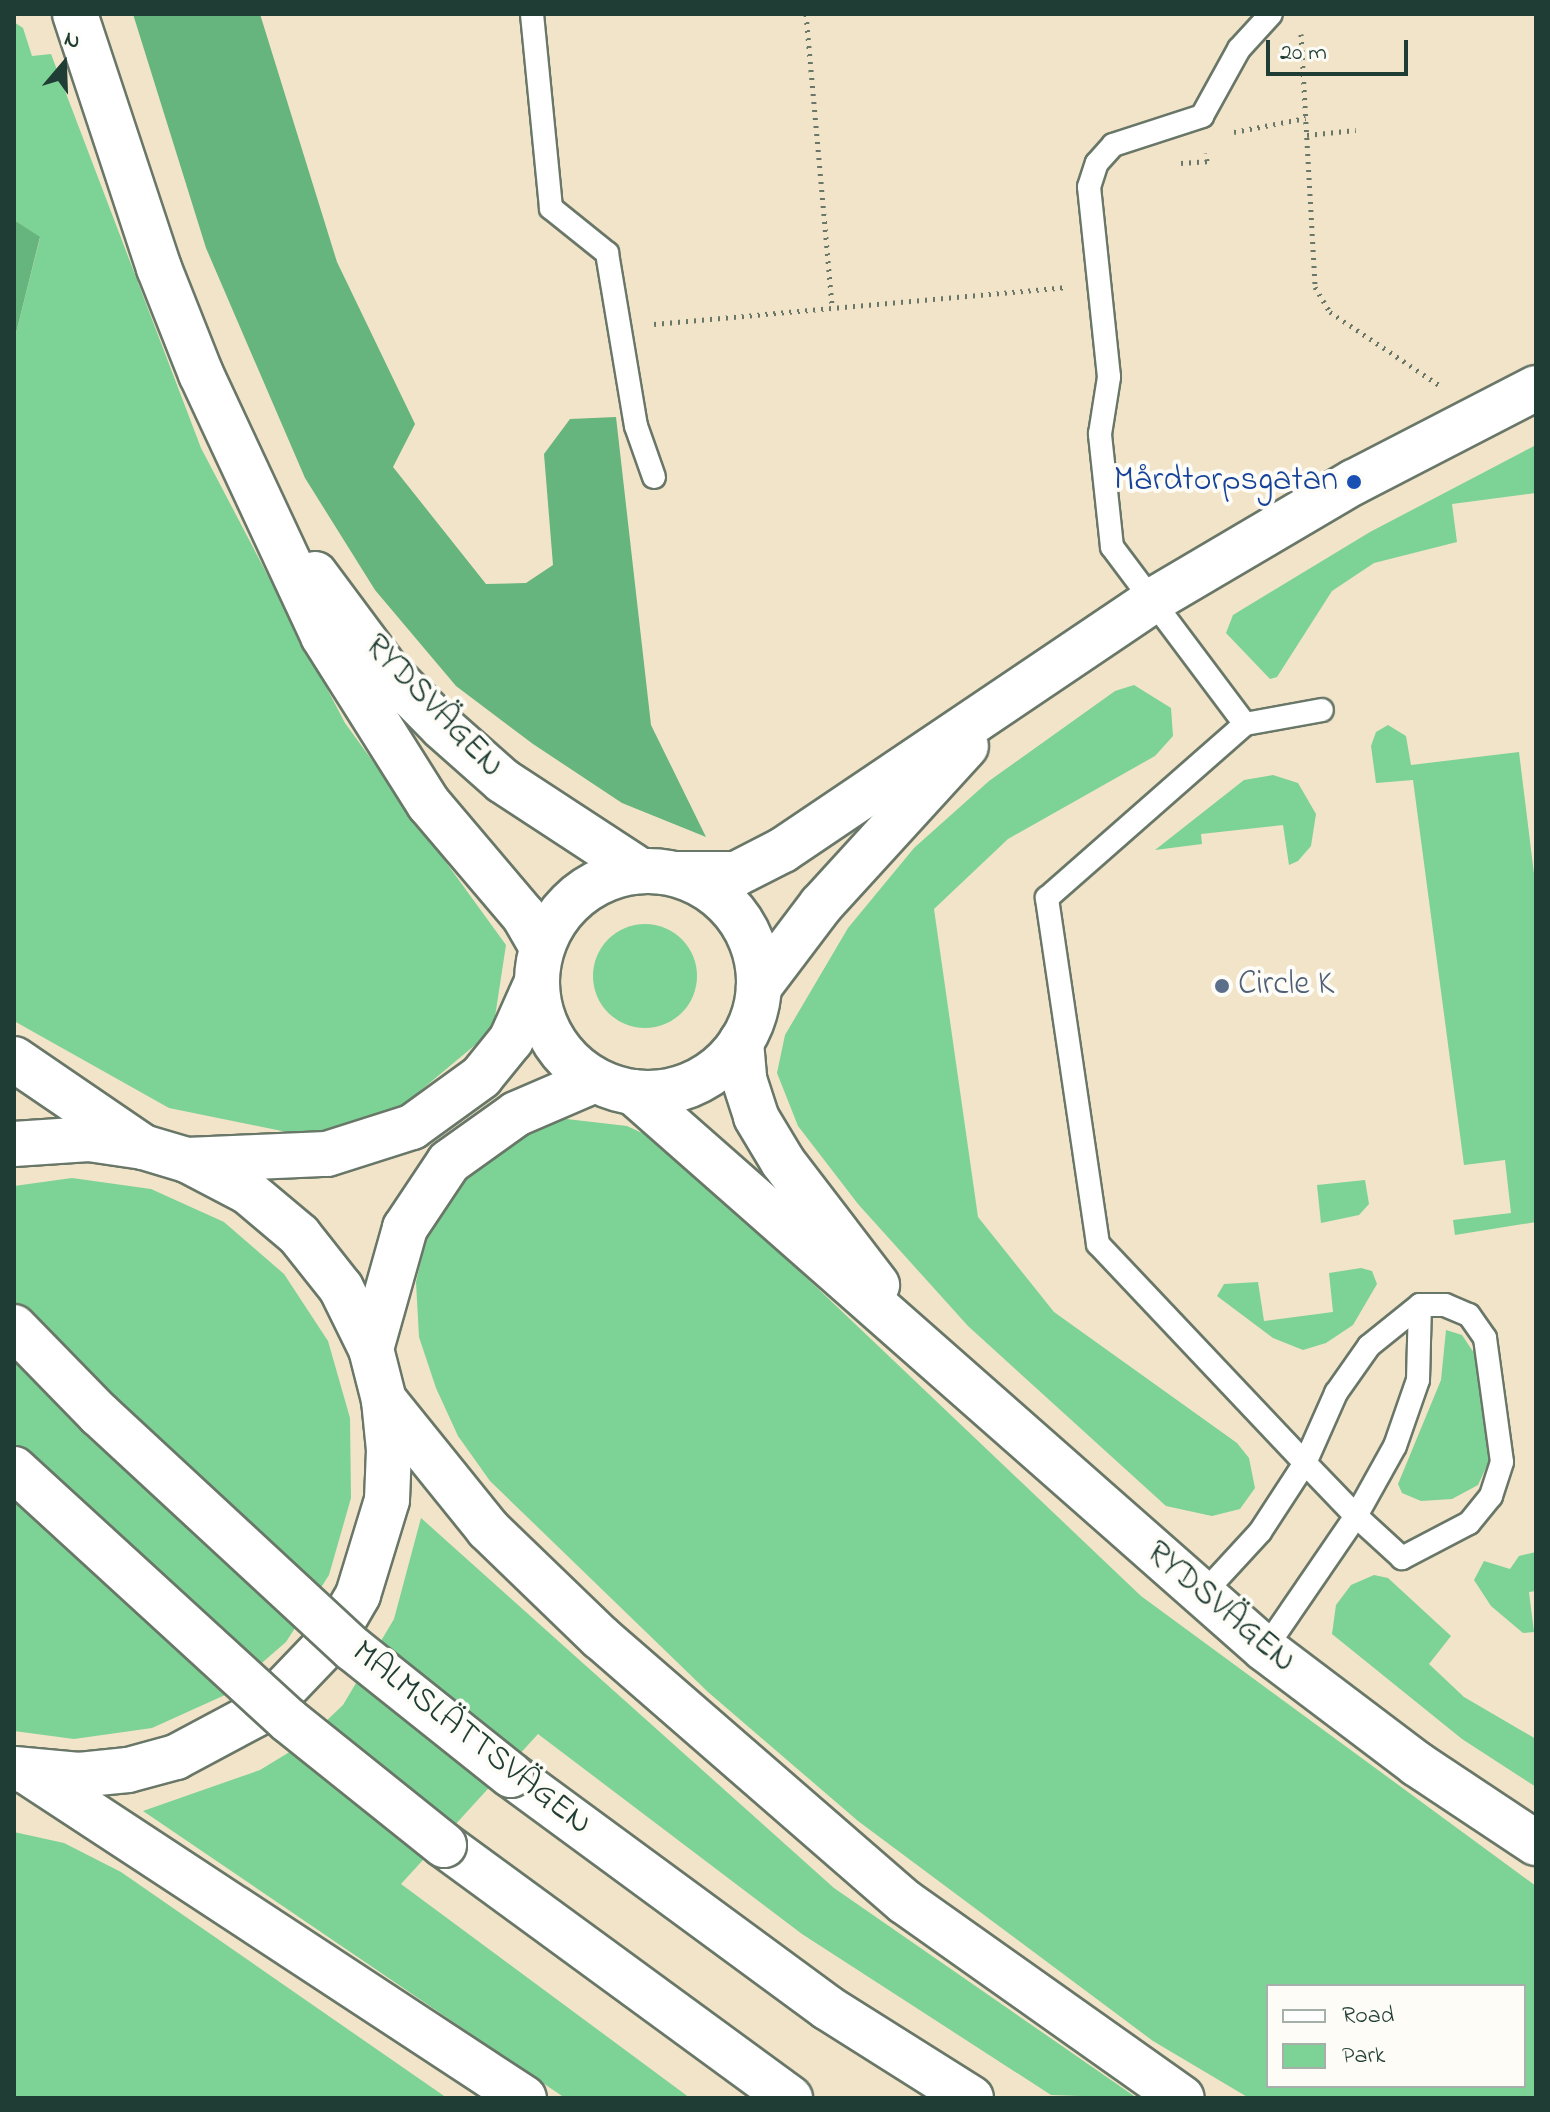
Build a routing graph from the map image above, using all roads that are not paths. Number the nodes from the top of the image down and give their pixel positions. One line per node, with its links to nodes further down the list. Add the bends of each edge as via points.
1 (75, 14): 6 (main road, RYDSVÄGEN, via 159,268 201,374)
2 (532, 14): 5 (lane, via 551,208 607,253 636,426)
3 (1271, 14): 7 (lane, via 1239,49 1202,116 1113,145 1097,163 1089,187 1109,377 1100,434 1112,547)
4 (1536, 388): 7 (main road, via 1354,482)
5 (654, 477)
6 (264, 504): 11 (main road, RYDSVÄGEN, via 388,672 442,727 503,781); 12 (main road, RYDSVÄGEN, via 323,636 429,804 524,916)
7 (1150, 602): 8 (main road); 10 (lane)
8 (1016, 691): 11 (main road, via 783,850 736,874); 13 (main road, via 821,905)
9 (1322, 710): 10 (lane)
10 (1245, 724): 25 (lane, via 1047,898 1098,1244)
11 (658, 872): 12 (main road, via 581,892 558,916); 13 (main road, via 715,893 742,923 756,953)
12 (539, 965): 16 (main road, via 554,1041); 19 (main road, via 511,1040 481,1077 412,1127 327,1154)
13 (759, 987): 14 (main road)
14 (741, 1042): 16 (main road, via 700,1080 673,1090); 22 (main road, RYDSVÄGEN, via 744,1079 756,1117 783,1162)
15 (14, 1059): 18 (main road)
16 (614, 1086): 22 (main road, RYDSVÄGEN); 23 (main road, via 516,1114 449,1162 405,1228)
17 (14, 1144): 18 (main road, via 89,1139)
18 (143, 1147): 19 (main road)
19 (187, 1160): 23 (main road, via 248,1192 299,1235 341,1288)
20 (1420, 1305): 25 (lane, via 1369,1346 1336,1393); 27 (lane, via 1418,1380 1395,1446); 27 (lane, via 1445,1305 1469,1315 1485,1338 1502,1462 1491,1496 1469,1523 1402,1558)
21 (14, 1327): 34 (main road, MALMSLÄTTSVÄGEN, bridge, via 99,1414 353,1649 511,1775 828,2008)
22 (924, 1348): 28 (main road, RYDSVÄGEN)
23 (371, 1349): 24 (main road)
24 (384, 1400): 30 (main road, via 387,1500 376,1549 339,1627 301,1677 264,1710 176,1757 128,1770); 35 (main road, via 488,1529 600,1637 905,1902)
25 (1305, 1463): 27 (lane); 28 (lane, via 1260,1532)
26 (14, 1469): 33 (main road, bridge, via 288,1720 444,1845)
27 (1356, 1516): 29 (lane)
28 (1202, 1595): 29 (main road, RYDSVÄGEN)
29 (1265, 1649): 31 (main road, RYDSVÄGEN, via 1417,1764)
30 (22, 1771): 32 (main road)
31 (1536, 1843)
32 (524, 2098)
33 (790, 2098)
34 (971, 2098)
35 (1182, 2098)

